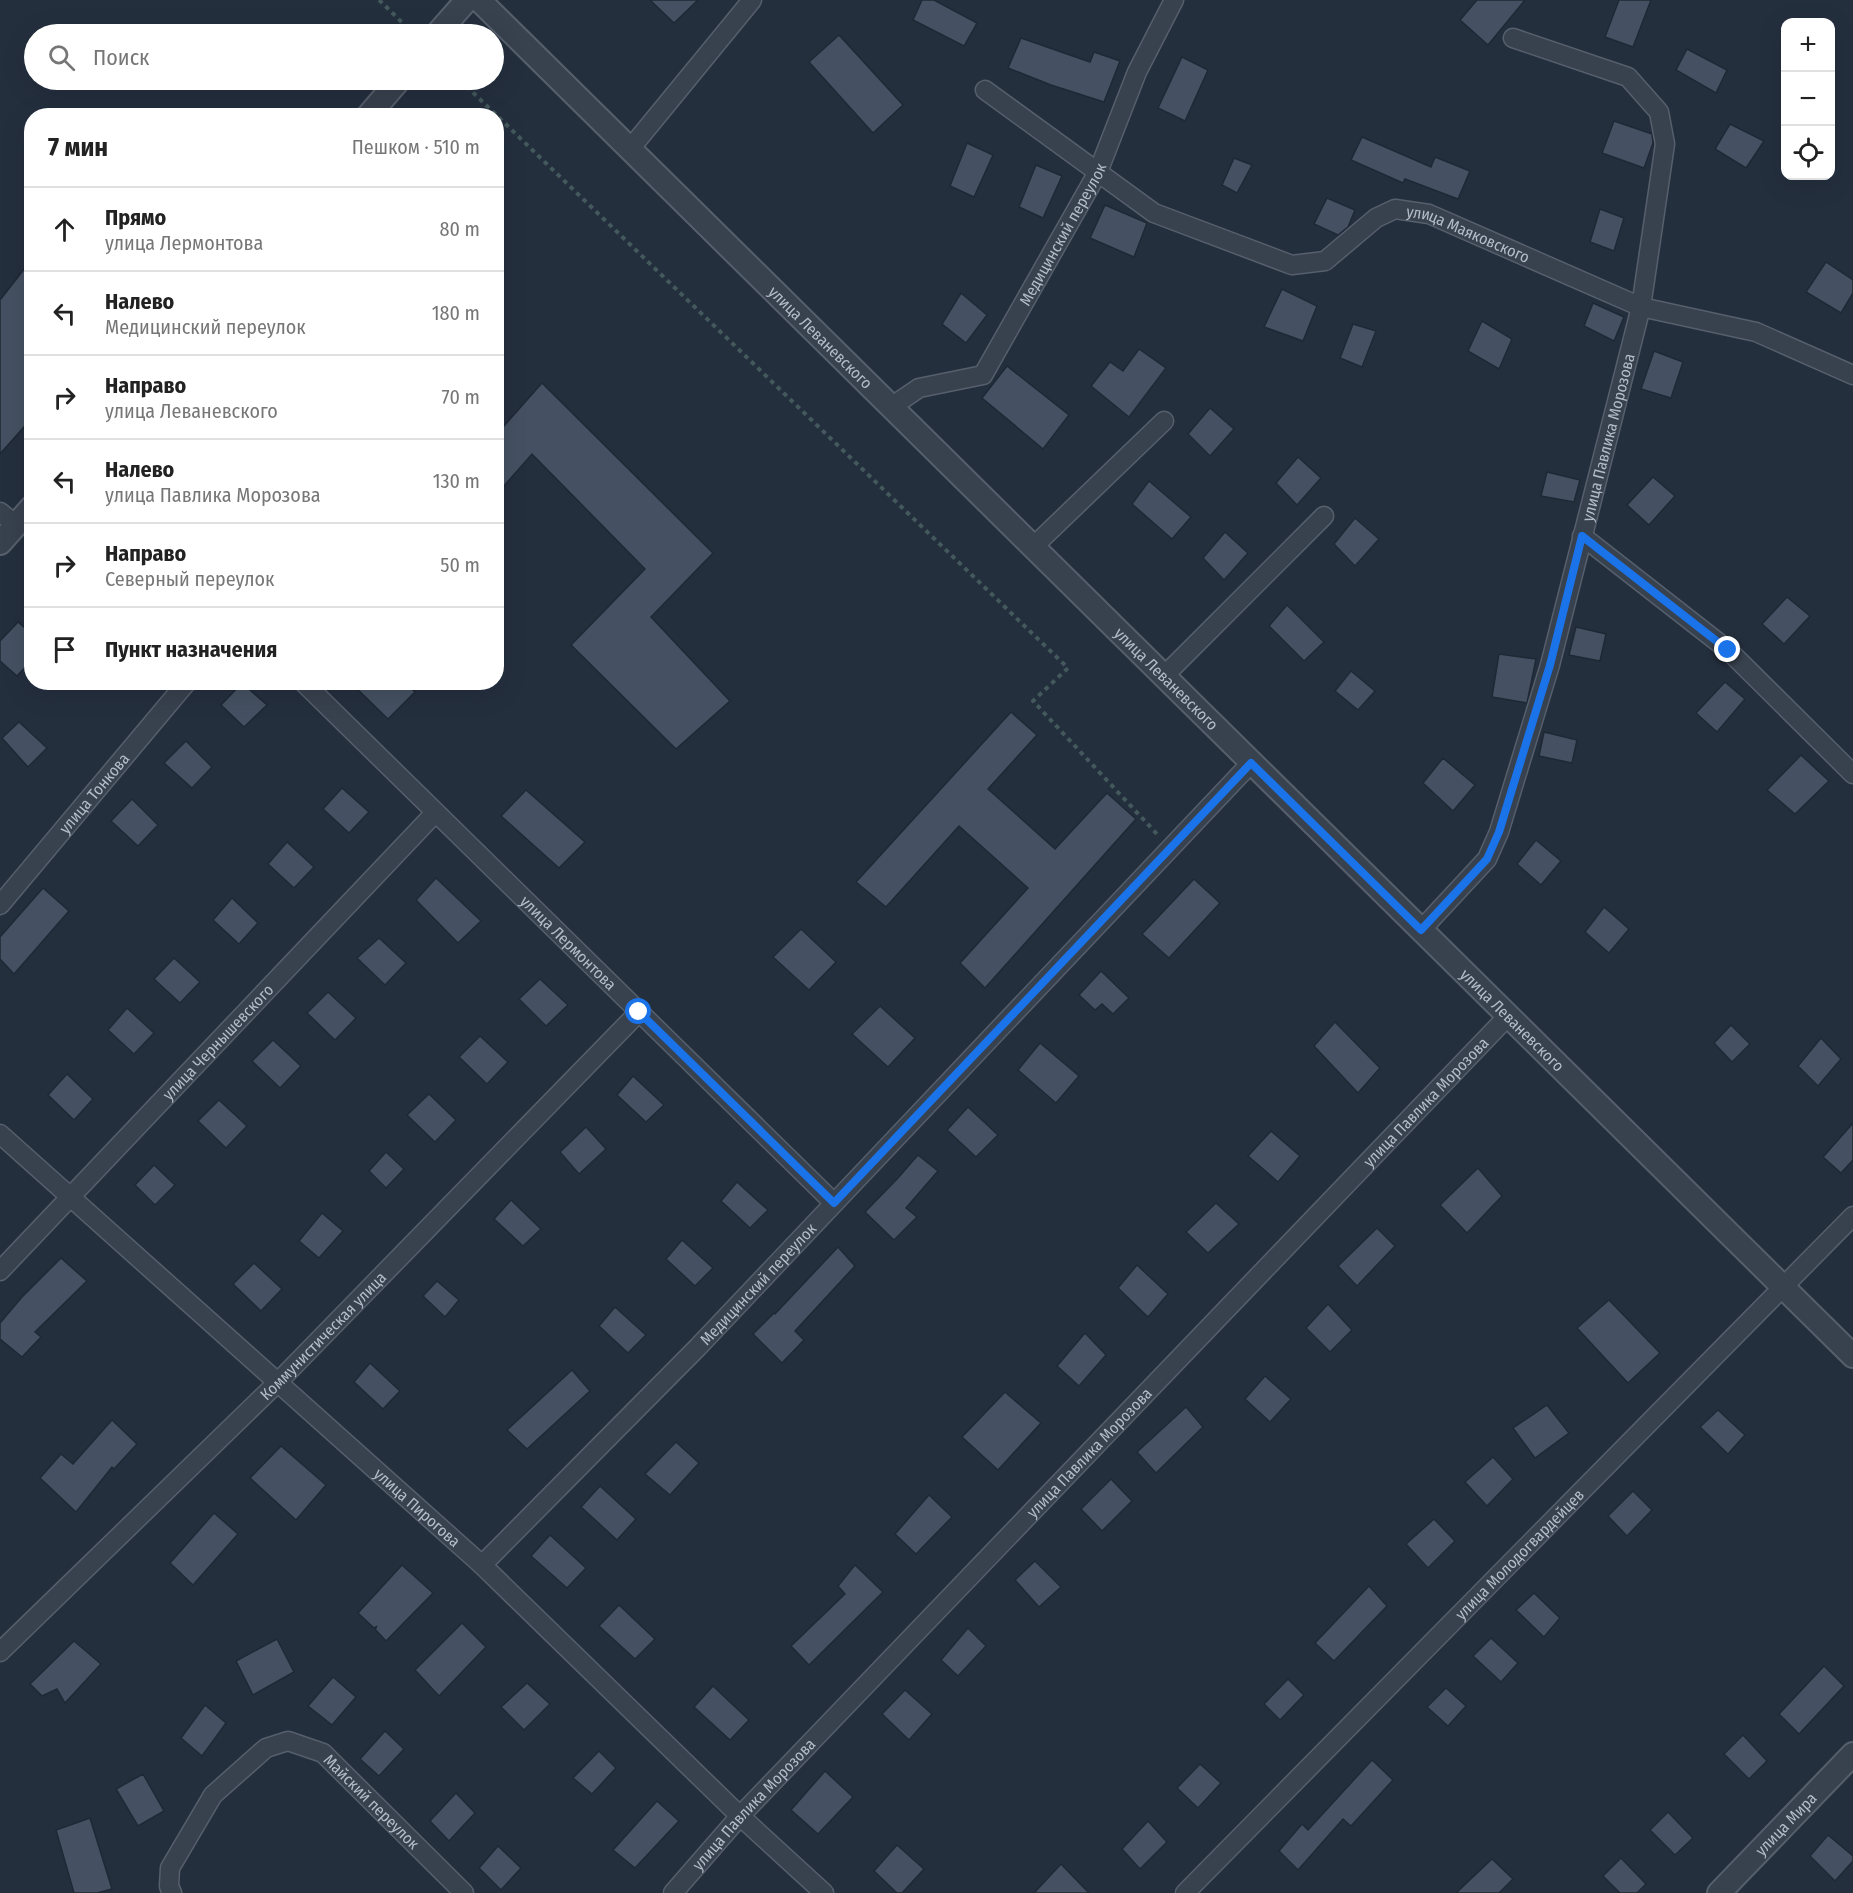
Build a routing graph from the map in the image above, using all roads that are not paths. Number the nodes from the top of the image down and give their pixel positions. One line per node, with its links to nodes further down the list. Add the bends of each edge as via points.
1 (467, 0): 5 (street)
2 (479, 0): 6 (street, улица Леваневского)
3 (752, 0): 12 (street)
4 (1174, 0): 13 (street, Медицинский переулок, via 1137,72)
5 (446, 24)
6 (503, 24)
7 (504, 25): 12 (street, улица Леваневского)
8 (1513, 38): 14 (street, улица Павлика Морозова, via 1628,77 1659,112 1665,144)
9 (390, 90): 11 (street)
10 (985, 90): 13 (street, улица Маяковского)
11 (375, 108)
12 (630, 149): 16 (street, улица Леваневского)
13 (1098, 172): 14 (street, улица Маяковского, via 1154,213 1292,265 1325,261 1376,218 1395,209 1429,214); 16 (street, Медицинский переулок, via 983,375 919,388)
14 (1641, 307): 15 (street, улица Маяковского, via 1756,332); 21 (street, улица Павлика Морозова)
15 (1853, 375)
16 (891, 407): 23 (street, улица Леваневского)
17 (1164, 422): 23 (street)
18 (24, 511): 20 (street)
19 (1324, 516): 24 (street)
20 (8, 518): 22 (street)
21 (1582, 536): 28 (street, via 1728,650); 31 (street, улица Павлика Морозова, via 1550,665 1499,832 1487,859)
22 (0, 543)
23 (1033, 547): 24 (street, улица Леваневского)
24 (1164, 676): 27 (street, улица Леваневского)
25 (180, 690): 30 (street, улица Тонкова)
26 (311, 690): 29 (street, улица Лермонтова)
27 (1251, 763): 31 (street, улица Леваневского); 36 (street, Медицинский переулок)
28 (1853, 774)
29 (435, 813): 32 (street, улица Лермонтова); 35 (street, улица Чернышевского)
30 (0, 905)
31 (1421, 930): 33 (street, улица Леваневского)
32 (639, 1012): 36 (street, улица Лермонтова); 41 (street, Коммунистическая улица)
33 (1508, 1016): 39 (street, улица Леваневского); 45 (street, улица Павлика Морозова)
34 (0, 1134): 35 (street, улица Пирогова)
35 (70, 1196): 38 (street, улица Чернышевского); 41 (street, улица Пирогова)
36 (834, 1203): 42 (street, Медицинский переулок, via 698,1347)
37 (1853, 1216): 39 (street, улица Молодогвардейцев)
38 (0, 1271)
39 (1783, 1288): 40 (street, улица Леваневского); 50 (street, улица Молодогвардейцев)
40 (1853, 1356)
41 (278, 1382): 42 (street, улица Пирогова); 43 (street, Коммунистическая улица)
42 (482, 1564): 45 (street, улица Пирогова)
43 (0, 1652)
44 (1853, 1754): 51 (street, улица Мира)
45 (740, 1816): 48 (street, улица Павлика Морозова); 49 (street, улица Пирогова)
46 (172, 1893): 47 (street, Майский переулок, via 171,1868 213,1795 266,1748 288,1741 324,1753)
47 (464, 1893)
48 (673, 1893)
49 (824, 1893)
50 (1185, 1893)
51 (1719, 1893)

